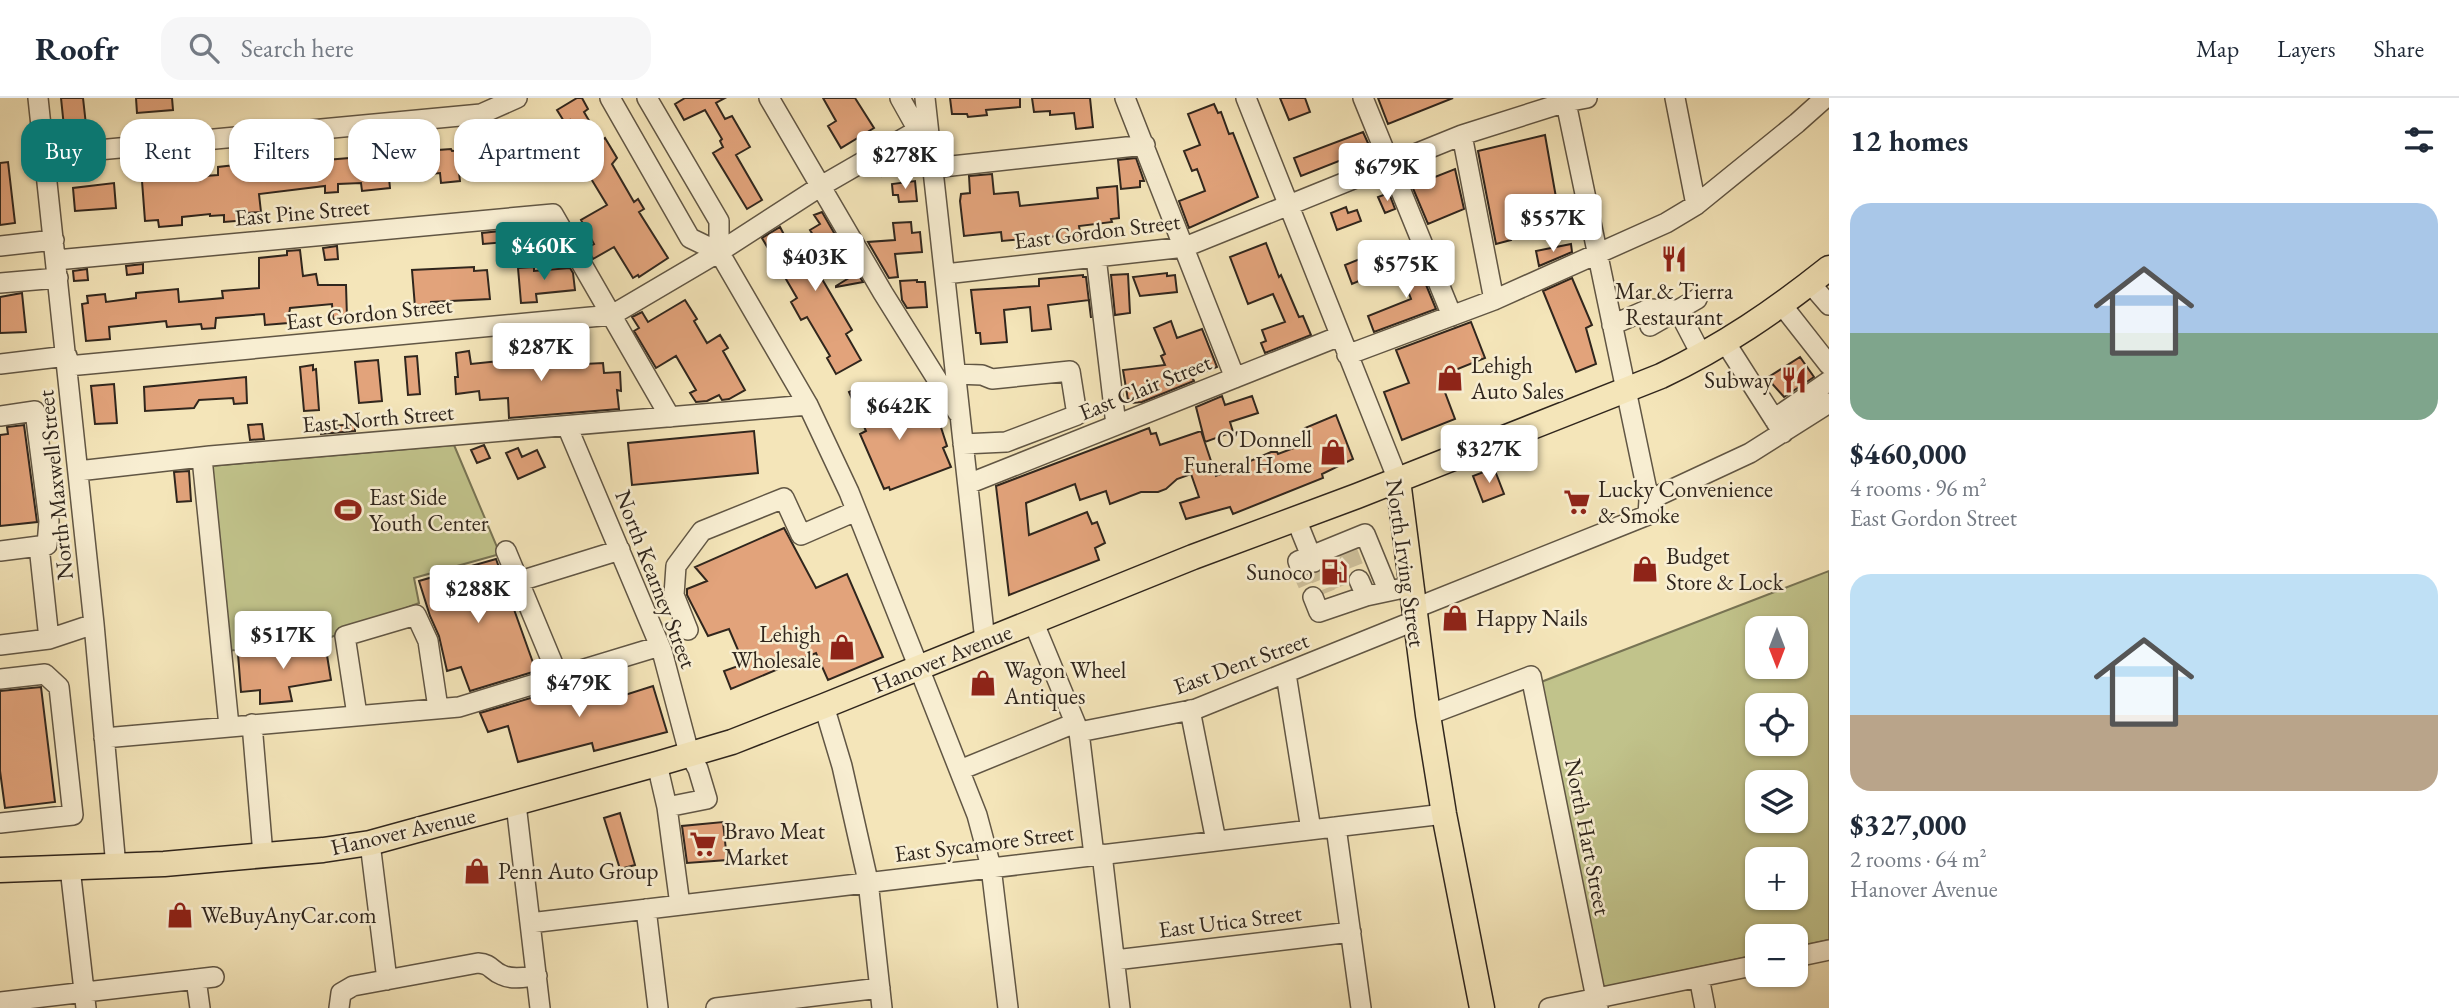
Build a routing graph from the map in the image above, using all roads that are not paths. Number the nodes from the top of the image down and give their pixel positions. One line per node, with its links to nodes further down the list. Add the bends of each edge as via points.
1 (38, 98): 16 (street, North Maxwell Street)
2 (517, 98): 15 (street)
3 (610, 98): 30 (street, via 690,238)
4 (647, 98): 30 (street, via 719,221)
5 (769, 98): 24 (street)
6 (900, 98): 17 (street)
7 (925, 98): 21 (street)
8 (1125, 98): 19 (street)
9 (1246, 98): 25 (street, North Irving Street)
10 (1363, 98): 22 (street)
11 (1587, 98): 14 (street, East Gordon Street)
12 (1675, 98): 26 (street)
13 (1825, 98): 26 (street, East Clair Street)
14 (1565, 100): 18 (street, East Gordon Street); 31 (street)
15 (493, 103): 20 (street, via 481,114)
16 (41, 119)
17 (918, 130): 21 (street); 24 (street, East Gordon Street)
18 (1462, 135): 22 (street, East Gordon Street); 38 (street)
19 (1144, 145): 21 (street); 29 (street)
20 (106, 149)
21 (932, 161): 34 (street)
22 (1390, 165): 25 (street, East Gordon Street); 43 (street)
23 (48, 182): 27 (street, North Maxwell Street)
24 (821, 186): 30 (street, East Gordon Street); 60 (street)
25 (1289, 205): 29 (street, East Gordon Street); 47 (street, North Irving Street)
26 (1696, 205): 31 (street, East Clair Street)
27 (54, 240): 28 (street); 33 (street, North Maxwell Street)
28 (0, 246)
29 (1185, 247): 32 (street, East Gordon Street); 53 (street)
30 (719, 252): 42 (street, East Gordon Street); 57 (street)
31 (1597, 255): 38 (street, East Clair Street); 44 (street)
32 (1096, 257): 34 (street, East Gordon Street); 61 (street)
33 (57, 269): 36 (street, East Pine Street); 42 (street, East Pine Street, via 552,214); 50 (street, North Maxwell Street)
34 (945, 274): 52 (street)
35 (1820, 275): 39 (main road, Hanover Avenue); 40 (street)
36 (0, 283)
37 (1697, 299): 41 (street)
38 (1494, 300): 43 (street, East Clair Street)
39 (1782, 305): 46 (main road, Hanover Avenue); 49 (street)
40 (1829, 306)
41 (1678, 310): 44 (street, via 1649,309); 45 (street); 48 (street)
42 (612, 315): 50 (street, East Gordon Street); 59 (street)
43 (1452, 316): 47 (street, East Clair Street)
44 (1612, 325): 55 (street)
45 (1650, 326)
46 (1726, 342): 48 (main road, Hanover Avenue); 63 (street)
47 (1344, 346): 53 (street, East Clair Street); 67 (street, North Irving Street)
48 (1702, 356): 55 (main road, Hanover Avenue)
49 (1826, 356)
50 (67, 361): 51 (street, East Gordon Street); 66 (street, North Maxwell Street)
51 (0, 364)
52 (963, 375): 60 (street); 64 (street, via 992,379 1070,371 1077,415 1006,442)
53 (1235, 378): 61 (street, East Clair Street)
54 (1829, 381): 63 (street)
55 (1625, 389): 67 (main road, Hanover Avenue); 69 (street)
56 (1829, 402): 63 (street, East Dent Street)
57 (808, 405): 59 (street, East North Street); 70 (street)
58 (0, 416): 72 (street, via 35,411 49,521 47,545)
59 (670, 417): 62 (street, East North Street)
60 (960, 417): 64 (street)
61 (1116, 425): 68 (street, East Clair Street)
62 (567, 426): 65 (street, East North Street); 73 (street, North Kearney Street)
63 (1778, 426): 69 (street, East Dent Street, via 1750,453)
64 (970, 444): 68 (street)
65 (202, 458): 66 (street, East North Street); 96 (street)
66 (78, 471): 80 (street, North Maxwell Street)
67 (1398, 480): 71 (main road, Hanover Avenue); 78 (main road, North Irving Street)
68 (968, 484): 83 (street)
69 (1649, 500): 78 (street, East Dent Street, via 1648,515)
70 (856, 510): 81 (street, via 801,535 784,498 702,531 676,566 674,595); 86 (street)
71 (1296, 519): 78 (street, via 1325,554 1365,534); 79 (main road, Hanover Avenue)
72 (39, 546): 74 (street); 82 (street)
73 (620, 550): 76 (street); 85 (street, North Kearney Street)
74 (0, 551)
75 (506, 551): 76 (street)
76 (520, 581): 88 (street)
77 (1341, 595): 78 (street)
78 (1406, 602): 87 (street, East Dent Street); 94 (main road, North Irving Street)
79 (1033, 621): 83 (main road, Hanover Avenue); 97 (street)
80 (94, 624): 82 (street); 98 (street, North Maxwell Street)
81 (688, 630)
82 (49, 639): 84 (street)
83 (985, 641): 86 (main road, Hanover Avenue)
84 (0, 645)
85 (660, 646): 88 (street); 99 (street, North Kearney Street)
86 (919, 668): 90 (main road, Hanover Avenue); 101 (street)
87 (1286, 674): 92 (street, East Dent Street); 107 (street)
88 (558, 677): 91 (street, via 459,707)
89 (0, 679): 105 (street, via 45,674 59,687 73,815)
90 (824, 706): 99 (main road, Hanover Avenue); 116 (street)
91 (438, 708): 93 (street); 93 (street, via 428,641 416,615 345,636)
92 (1190, 710): 97 (street, East Dent Street); 108 (street)
93 (358, 715): 95 (street)
94 (1428, 715): 104 (main road, North Irving Street); 131 (street, North Hart Street, via 1531,676)
95 (252, 724): 96 (street); 110 (street)
96 (229, 726): 98 (street)
97 (1077, 728): 101 (street, East Dent Street); 111 (street)
98 (104, 738): 112 (street, North Maxwell Street)
99 (689, 753): 100 (main road, Hanover Avenue); 103 (street, North Kearney Street, via 707,799)
100 (657, 764): 102 (main road, Hanover Avenue); 103 (street)
101 (960, 770): 113 (street)
102 (516, 804): 109 (main road, Hanover Avenue); 119 (street)
103 (667, 807): 117 (street)
104 (1444, 814): 106 (street, East Sycamore Street); 140 (main road, North Irving Street)
105 (0, 823)
106 (1336, 827): 107 (street, East Sycamore Street); 120 (street)
107 (1311, 830): 108 (street, East Sycamore Street)
108 (1216, 841): 111 (street, East Sycamore Street)
109 (370, 843): 110 (main road, Hanover Avenue); 127 (street)
110 (263, 855): 112 (main road, Hanover Avenue)
111 (1098, 855): 113 (street, East Sycamore Street); 123 (street)
112 (116, 867): 114 (main road, Hanover Avenue)
113 (991, 867): 116 (street, East Sycamore Street); 137 (street)
114 (70, 868): 115 (main road, Hanover Avenue); 129 (street)
115 (0, 870)
116 (868, 881): 117 (street, East Sycamore Street); 128 (street)
117 (680, 905): 118 (street, East Sycamore Street)
118 (646, 909): 119 (street, East Sycamore Street); 135 (street)
119 (530, 923): 125 (street)
120 (1351, 932): 123 (street, East Utica Street); 139 (street)
121 (1829, 950): 122 (street)
122 (1808, 954)
123 (1115, 960): 138 (street)
124 (1745, 967): 126 (street)
125 (537, 976): 127 (street, via 511,978 478,962); 134 (street)
126 (1699, 977): 131 (street); 142 (street)
127 (387, 980): 133 (street, via 341,993)
128 (881, 998): 136 (street)
129 (85, 1000): 130 (street); 132 (street, via 205,978)
130 (0, 1002)
131 (1597, 1003): 141 (street)
132 (200, 1008)
133 (339, 1008)
134 (540, 1008)
135 (658, 1008)
136 (716, 1008)
137 (1008, 1008)
138 (1120, 1008)
139 (1361, 1008)
140 (1482, 1008)
141 (1549, 1008)
142 (1705, 1008)

